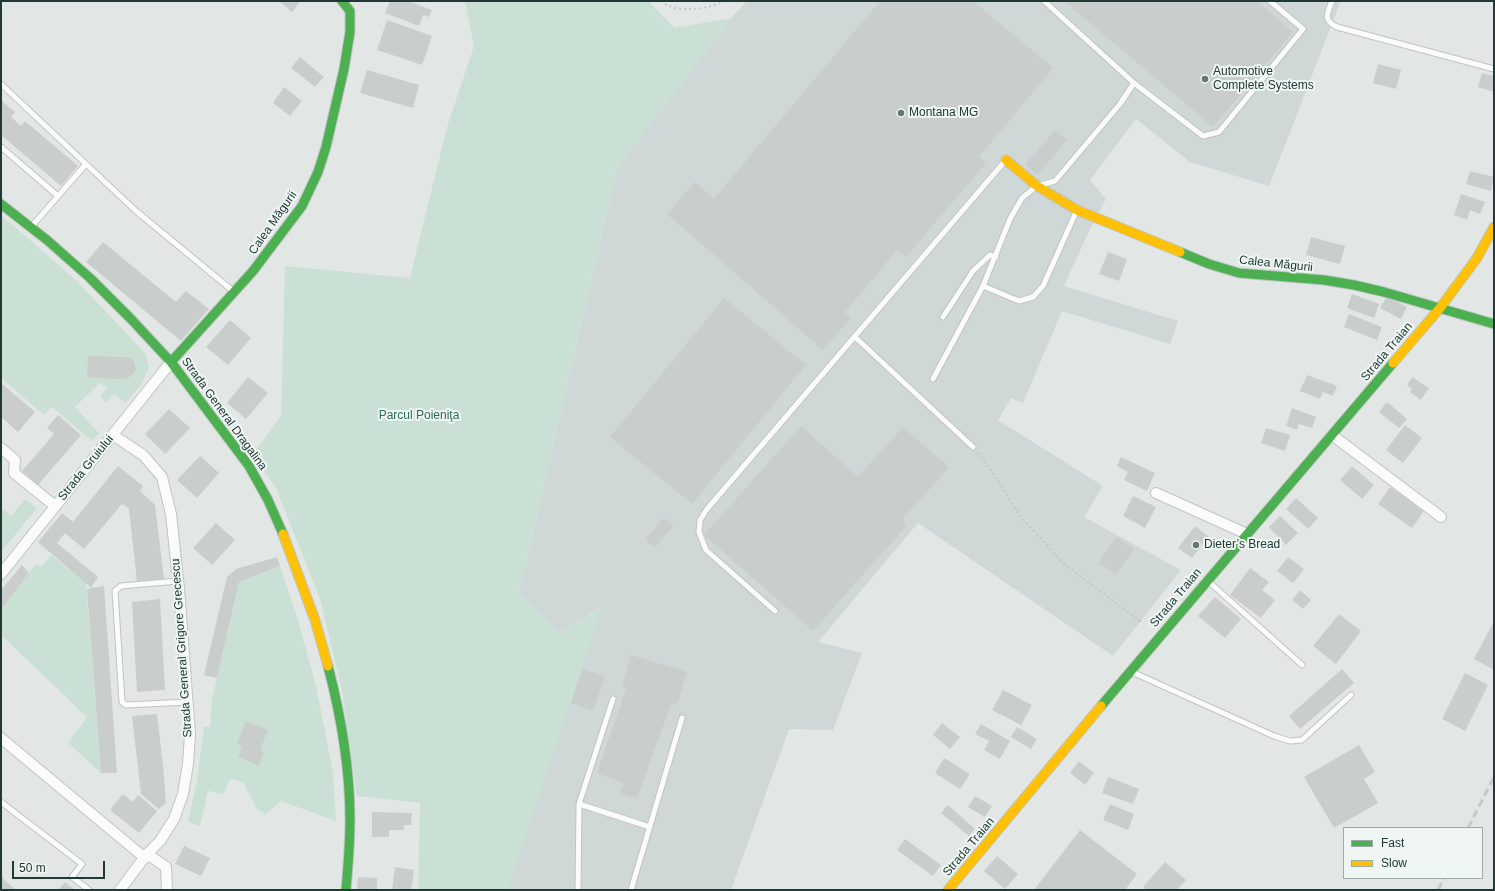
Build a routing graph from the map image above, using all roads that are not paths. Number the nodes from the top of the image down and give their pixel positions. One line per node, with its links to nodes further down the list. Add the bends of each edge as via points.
1 (342, 1): 19 (main road, Calea Măgurii, via 350,11 350,32 335,111 318,172 298,211)
2 (1044, 1): 6 (lane)
3 (1270, 1): 6 (lane, via 1303,29 1219,132 1203,136)
4 (1332, 1): 5 (lane, via 1327,19 1337,27)
5 (1494, 69)
6 (1134, 83): 11 (lane, via 1120,104 1055,181)
7 (1, 84): 10 (lane)
8 (1, 147): 12 (lane)
9 (1006, 160): 11 (main road, Calea Măgurii); 23 (lane)
10 (86, 164): 12 (lane); 19 (lane, via 136,211)
11 (1037, 186): 14 (main road, Calea Măgurii); 17 (lane, via 1022,198 1010,219)
12 (58, 196): 15 (lane)
13 (1, 204): 15 (main road, Strada General Dragalina)
14 (1077, 210): 18 (lane, via 1042,286 1033,297 1019,301); 20 (main road, Calea Măgurii, via 1209,264 1239,273 1354,285)
15 (32, 227): 24 (main road, Strada General Dragalina, via 73,261)
16 (1494, 227): 20 (main road, Strada Traian, via 1477,258)
17 (996, 257): 18 (lane); 21 (lane, via 990,255 973,271)
18 (983, 286): 25 (lane)
19 (234, 292): 24 (main road, Calea Măgurii)
20 (1440, 308): 22 (main road, Calea Măgurii); 27 (main road, Strada Traian)
21 (943, 317)
22 (1494, 324)
23 (855, 337): 28 (lane); 37 (lane, via 700,520 699,532 706,550)
24 (171, 362): 26 (street, Strada Gruiului); 52 (main road, Strada General Dragalina, via 249,466 282,529 302,581 332,684 346,767 350,812)
25 (933, 379)
26 (113, 434): 31 (street, Strada Gruiului); 36 (street, Strada General Grigore Grecescu, via 143,455 162,477 171,514)
27 (1332, 435): 32 (street); 33 (main road, Strada Traian)
28 (973, 447)
29 (1, 448): 31 (street, via 15,460 14,473)
30 (1156, 493): 33 (street)
31 (55, 506): 34 (street, Strada Gruiului)
32 (1441, 517)
33 (1247, 534): 35 (main road, Strada Traian)
34 (1, 574)
35 (1208, 580): 38 (lane); 39 (main road, Strada Traian)
36 (178, 581): 42 (street, Strada General Grigore Grecescu); 42 (lane, via 121,586 115,592 122,702 126,705)
37 (775, 611)
38 (1302, 665)
39 (1130, 671): 40 (lane, via 1290,741 1302,740); 55 (main road, Strada Traian)
40 (1351, 695)
41 (613, 699): 46 (lane)
42 (188, 702): 48 (street, Strada General Grigore Grecescu, via 190,735 183,794 174,819 160,841)
43 (682, 718): 47 (lane)
44 (1, 738): 48 (street)
45 (1, 802): 49 (lane, via 82,864 72,877)
46 (579, 804): 47 (lane); 53 (lane)
47 (650, 827): 54 (lane)
48 (146, 856): 50 (street, Strada General Grigore Grecescu); 51 (street, via 166,867)
49 (89, 890)
50 (120, 890)
51 (167, 890)
52 (346, 890)
53 (578, 890)
54 (631, 890)
55 (948, 890)

